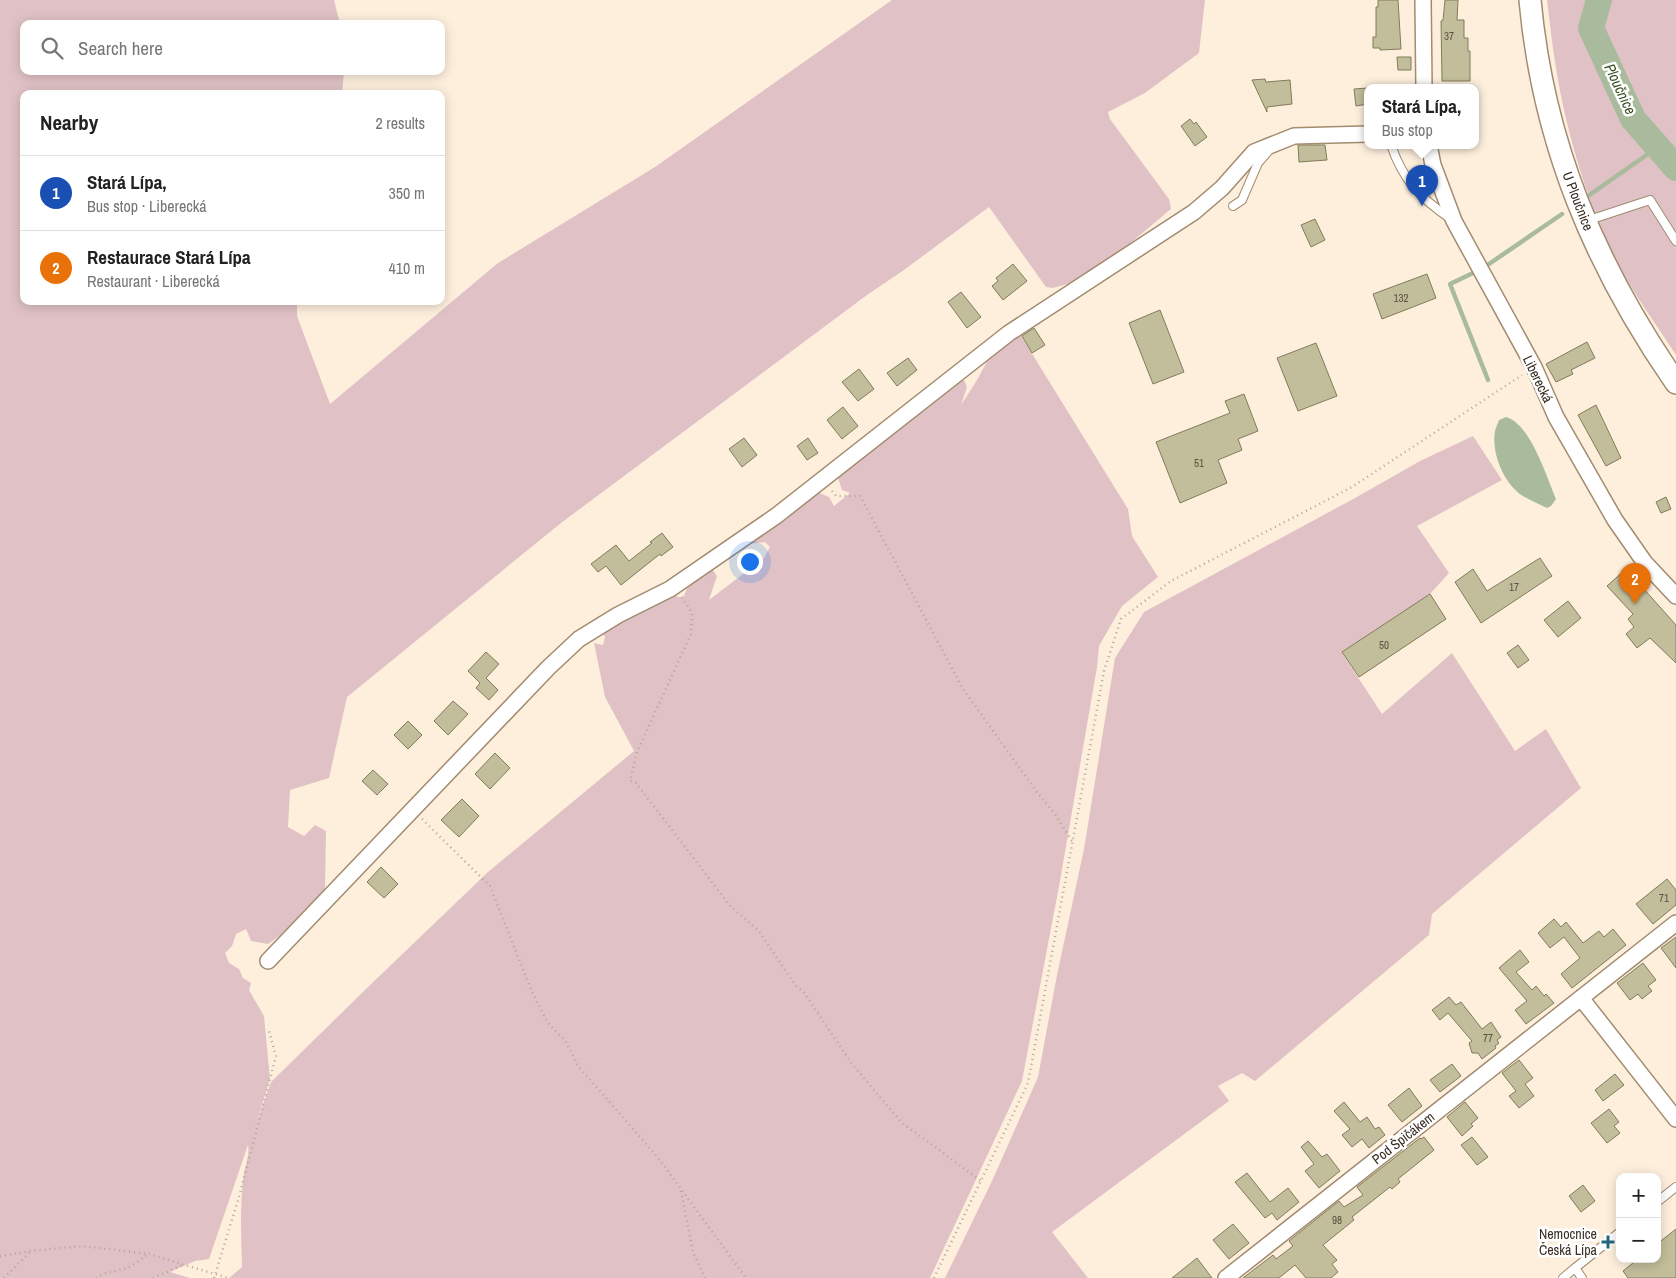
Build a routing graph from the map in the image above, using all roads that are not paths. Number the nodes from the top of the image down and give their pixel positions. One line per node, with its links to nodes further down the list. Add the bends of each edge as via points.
1 (1423, 0): 3 (street)
2 (1530, 0): 10 (main road, U Ploučnice, via 1550,113 1567,176)
3 (1424, 84)
4 (1364, 134): 5 (street, via 1294,136)
5 (1276, 142): 8 (lane, via 1258,163 1242,200); 15 (street, via 1254,152 1222,188 1194,212 1009,333 824,480 726,552 670,589 579,639)
6 (1393, 149): 9 (lane, via 1408,181 1432,206)
7 (1430, 149): 9 (street, Liberecká)
8 (1233, 206)
9 (1454, 221): 13 (street, Liberecká, via 1534,367 1556,417 1615,520 1645,563)
10 (1584, 221): 11 (lane, via 1650,200); 12 (main road, U Ploučnice, via 1619,292)
11 (1676, 241)
12 (1676, 383)
13 (1676, 596)
14 (1676, 923): 16 (street, Pod Špičákem)
15 (268, 961)
16 (1581, 998): 17 (street); 22 (street, Pod Špičákem)
17 (1676, 1119)
18 (1676, 1187): 19 (lane)
19 (1661, 1199)
20 (1616, 1235): 21 (lane)
21 (1575, 1268): 23 (lane); 24 (lane)
22 (1226, 1278)
23 (1562, 1278)
24 (1582, 1278)

